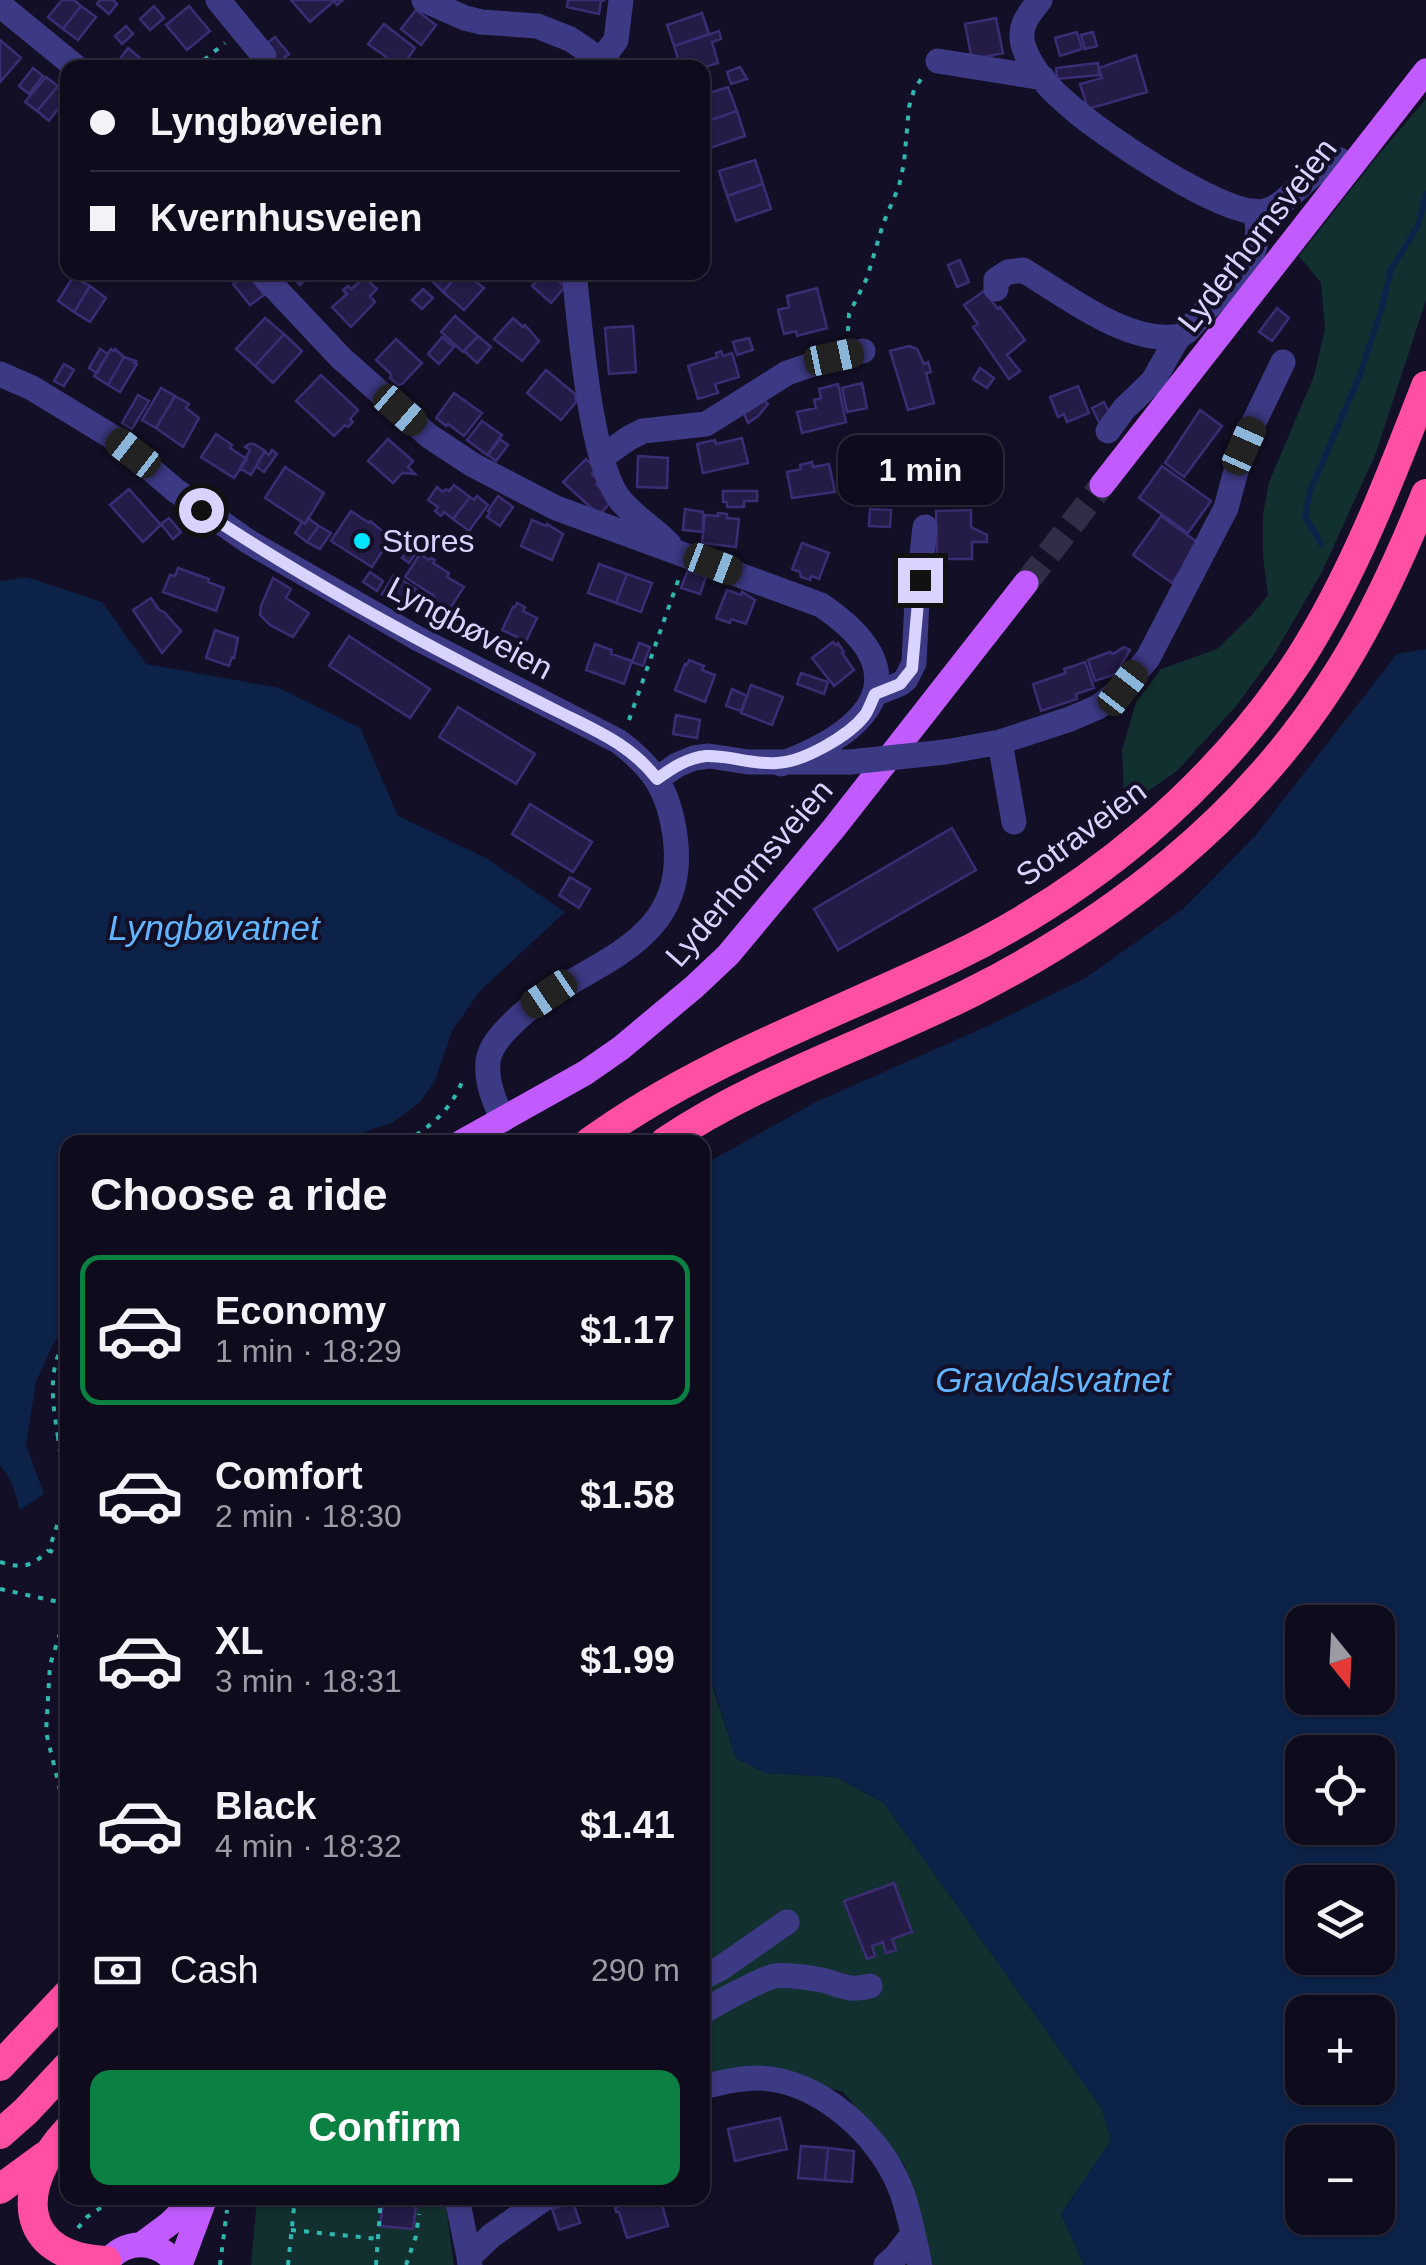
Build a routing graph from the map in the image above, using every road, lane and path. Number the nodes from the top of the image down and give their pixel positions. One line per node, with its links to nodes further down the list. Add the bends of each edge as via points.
1 (218, 0): 6 (street)
2 (424, 0): 10 (street, via 481,22 537,26)
3 (621, 0): 11 (street)
4 (1040, 0): 14 (street, via 1021,29 1024,48)
5 (0, 5): 8 (street)
6 (242, 29): 7 (street); 9 (path)
7 (264, 56)
8 (67, 60)
9 (204, 60)
10 (603, 60)
11 (609, 60)
12 (938, 60): 14 (street); 23 (path, via 914,90 899,186)
13 (1426, 71): 15 (main road, Lyderhornsveien)
14 (1043, 78): 16 (street, via 1071,108 1140,156 1196,191)
15 (1351, 167): 16 (street, via 1340,160 1277,206); 20 (main road, Lyderhornsveien)
16 (1254, 211): 20 (street, via 1258,236)
17 (268, 280): 32 (street, via 341,358 429,436 556,508)
18 (575, 280): 28 (street)
19 (996, 289): 21 (street, via 996,280 1023,270 1115,324 1149,336)
20 (1237, 294): 21 (street); 29 (main road, Lyderhornsveien)
21 (1180, 336): 27 (street, via 1159,372)
22 (863, 351): 23 (street)
23 (834, 357): 28 (street, via 787,373 706,424 642,432)
24 (1283, 362): 36 (street, via 1244,446 1226,508 1148,658 1098,707)
25 (0, 374): 38 (street, Lyngbøveien, via 114,438 249,542 618,742)
26 (1426, 386): 44 (highway, Sotraveien, via 1359,548 1298,660 1252,723 1147,833 1024,920 727,1062)
27 (1108, 431)
28 (602, 457): 32 (street, via 621,502)
29 (1102, 485)
30 (1426, 494): 45 (highway, via 1331,686 1242,795 1170,866 1041,955)
31 (925, 526): 34 (street, via 914,663 900,684)
32 (676, 551): 34 (street, via 821,605 844,621 876,669); 35 (path, via 684,564)
33 (1026, 583): 41 (main road, Lyderhornsveien, via 728,955 621,1048)
34 (875, 694): 37 (street, via 847,732)
35 (626, 726)
36 (1000, 742): 37 (street, bridge); 39 (street)
37 (781, 764): 38 (street, via 709,756)
38 (657, 779): 40 (street, Lyngbøveien, via 676,844 664,906 624,952 521,1013)
39 (1014, 822)
40 (473, 1072): 41 (street, via 492,1092); 42 (path, via 444,1113)
41 (503, 1120): 43 (main road, Lyderhornsveien)
42 (416, 1135)
43 (475, 1135)
44 (601, 1135)
45 (678, 1135)
46 (60, 1348): 47 (path, via 54,1367)
47 (58, 1437): 48 (path)
48 (60, 1452)
49 (60, 1516): 50 (path)
50 (49, 1550): 51 (path); 52 (path, via 21,1568)
51 (60, 1557)
52 (0, 1562)
53 (0, 1589): 54 (path)
54 (60, 1604)
55 (60, 1632): 56 (path, via 50,1664 46,1732)
56 (60, 1790)
57 (787, 1922): 58 (street)
58 (710, 1974)
59 (870, 1986): 61 (street, via 856,1990 774,1976)
60 (60, 2003): 62 (highway)
61 (710, 2008)
62 (0, 2066)
63 (60, 2075): 65 (highway)
64 (710, 2085): 80 (street, via 759,2078 791,2084 851,2118 889,2164)
65 (0, 2134)
66 (60, 2139): 67 (highway)
67 (47, 2154): 68 (highway); 84 (highway, via 33,2188 41,2232 58,2251)
68 (0, 2190)
69 (105, 2205): 79 (path)
70 (188, 2205): 82 (main road)
71 (202, 2205): 85 (main road)
72 (229, 2205): 86 (path)
73 (294, 2205): 78 (path)
74 (381, 2205): 81 (path)
75 (458, 2205): 83 (street)
76 (535, 2205): 83 (street)
77 (419, 2214): 89 (path)
78 (291, 2230): 81 (path); 87 (path)
79 (75, 2232)
80 (913, 2234): 90 (street); 91 (street)
81 (379, 2239): 88 (path)
82 (142, 2244): 84 (main road, via 122,2248); 85 (main road, via 164,2251)
83 (469, 2261)
84 (105, 2263)
85 (178, 2265)
86 (220, 2265)
87 (288, 2265)
88 (376, 2265)
89 (406, 2265)
90 (886, 2265)
91 (920, 2265)

